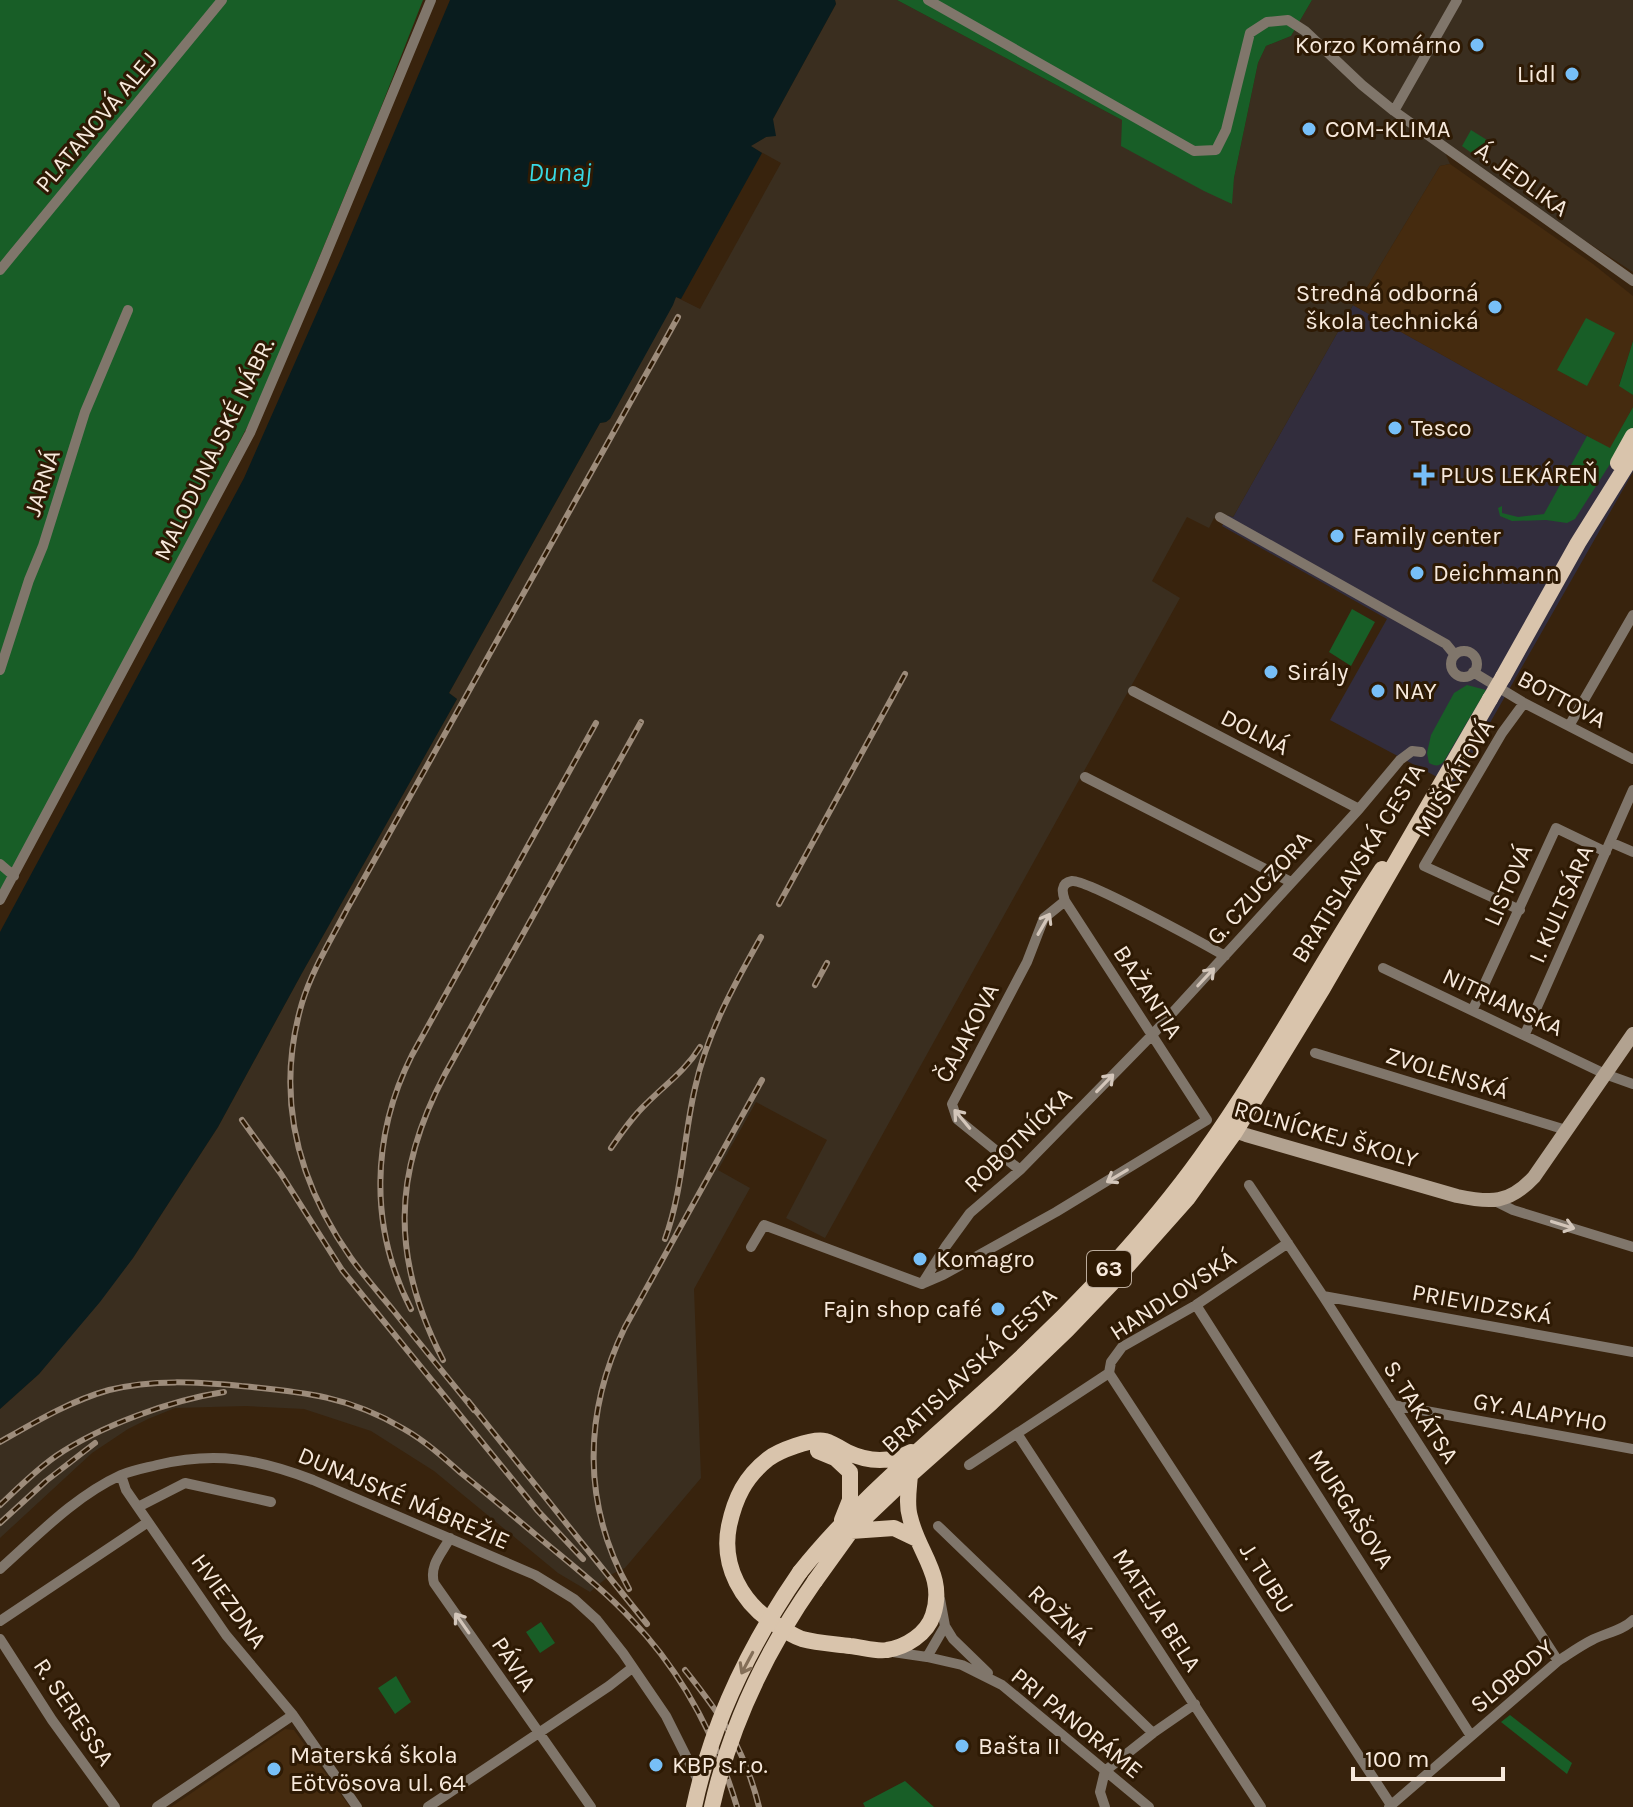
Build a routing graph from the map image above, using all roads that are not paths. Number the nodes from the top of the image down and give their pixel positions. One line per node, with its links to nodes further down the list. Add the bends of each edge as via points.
1 (222, 0): 6 (street, PLATANOVÁ ALEJ)
2 (431, 0): 28 (street, MALODUNAJSKÉ NÁBR., via 250,433)
3 (928, 0): 5 (street, Á. JEDLIKA, via 1194,151 1216,150 1226,130 1250,33 1267,22 1288,20 1305,31)
4 (1457, 0): 5 (street)
5 (1394, 111): 7 (street, Á. JEDLIKA)
6 (0, 270)
7 (1631, 279)
8 (128, 310): 15 (street, JARNÁ, via 85,412)
9 (1633, 436): 12 (main road, BRATISLAVSKÁ CESTA / 63)
10 (1633, 455): 12 (main road, BRATISLAVSKÁ CESTA / 63)
11 (1220, 517): 14 (street, via 1446,644)
12 (1578, 543): 42 (main road, BRATISLAVSKÁ CESTA / 63, bridge, via 1490,699)
13 (1633, 615): 19 (street)
14 (1455, 655): 16 (street, via 1471,654); 16 (street, via 1455,674)
15 (0, 670)
16 (1473, 672): 18 (street, BOTTOVA)
17 (1133, 691): 24 (street, DOLNÁ)
18 (1524, 703): 19 (street, BOTTOVA); 32 (street, MUŠKÁTOVÁ, via 1424,866)
19 (1569, 726): 21 (street, BOTTOVA)
20 (1421, 752): 24 (street, G. CZUCZORA, via 1412,751 1394,767)
21 (1633, 759)
22 (1085, 777): 29 (street)
23 (1633, 790): 25 (street, I. KULTSÁRA)
24 (1359, 809): 29 (street, G. CZUCZORA)
25 (1608, 847): 26 (street); 32 (street, LISTOVÁ, via 1556,828); 37 (street, I. KULTSÁRA)
26 (1633, 852)
27 (0, 864): 28 (street)
28 (14, 876): 30 (street, MALODUNAJSKÉ NÁBR.)
29 (1291, 882): 33 (street, G. CZUCZORA)
30 (0, 900)
31 (1065, 901): 33 (street, via 1065,884 1081,882); 36 (street, BAŽANTIA); 44 (street, ČAJAKOVA, one-way to 31, via 957,1119 952,1104 1027,962 1044,918)
32 (1520, 910): 35 (street, LISTOVÁ)
33 (1225, 956): 36 (street, G. CZUCZORA, one-way to 33)
34 (1383, 968): 35 (street, NITRIANSKA)
35 (1473, 1009): 37 (street, NITRIANSKA)
36 (1153, 1034): 42 (street, BAŽANTIA); 44 (street, ROBOTNÍCKA, one-way to 36)
37 (1525, 1034): 40 (street, NITRIANSKA)
38 (1633, 1034): 40 (main road)
39 (1315, 1053): 43 (street, ZVOLENSKÁ)
40 (1605, 1074): 41 (street, NITRIANSKA); 43 (main road)
41 (1633, 1084)
42 (1222, 1126): 46 (main road, ROĽNÍCKEJ ŠKOLY, via 1457,1196); 50 (street, ROĽNÍCKEJ ŠKOLY, one-way to 50); 58 (main road, BRATISLAVSKÁ CESTA / 63, via 1109,1269); 62 (main road, BRATISLAVSKÁ CESTA / 63, via 1187,1199 1114,1281 1010,1386)
43 (1566, 1130): 46 (main road, via 1525,1186)
44 (1020, 1170): 50 (street, ROBOTNÍCKA, via 970,1213)
45 (1249, 1185): 47 (street, S. TAKÁTSA)
46 (1495, 1201): 49 (street, one-way to 49)
47 (1288, 1243): 51 (street, S. TAKÁTSA); 52 (street, HANDLOVSKÁ)
48 (751, 1247): 50 (street, via 764,1225)
49 (1633, 1247)
50 (922, 1284)
51 (1323, 1296): 53 (street, PRIEVIDZSKÁ); 55 (street, S. TAKÁTSA)
52 (1196, 1305): 54 (street, HANDLOVSKÁ, via 1122,1347); 86 (street, MURGAŠOVA)
53 (1633, 1352)
54 (1109, 1373): 56 (street, HANDLOVSKÁ); 89 (street, J. TUBU)
55 (1393, 1405): 59 (street, GY. ALAPYHO); 79 (street, S. TAKÁTSA)
56 (1018, 1435): 60 (street, HANDLOVSKÁ); 82 (street, MATEJA BELA)
57 (801, 1445): 58 (main road, via 823,1440 878,1460 897,1459); 67 (main road, via 835,1458 850,1472); 77 (main road, via 773,1455 739,1492 728,1542 736,1581 754,1608 791,1634)
58 (923, 1446): 67 (main road, BRATISLAVSKÁ CESTA / 63)
59 (1633, 1449)
60 (969, 1465)
61 (121, 1475): 64 (street, HVIEZDNA); 68 (street, DUNAJSKÉ NÁBREŽIE, via 178,1460 247,1460 313,1480); 70 (street, DUNAJSKÉ NÁBREŽIE, via 76,1503)
62 (910, 1475): 67 (main road, BRATISLAVSKÁ CESTA / 63); 69 (main road, via 909,1515)
63 (271, 1502): 64 (street, via 185,1483)
64 (138, 1507): 65 (street, HVIEZDNA)
65 (148, 1522): 72 (street); 83 (street, HVIEZDNA, via 226,1635)
66 (938, 1526): 85 (street, ROŽNÁ)
67 (845, 1528): 69 (main road, via 894,1528); 88 (main road, BRATISLAVSKÁ CESTA / 63, bridge, via 775,1611 734,1687 702,1767)
68 (450, 1538): 80 (street, DUNAJSKÉ NÁBREŽIE, via 574,1599 608,1632); 84 (street, PÁVIA, one-way to 68, via 434,1583 435,1562)
69 (917, 1539): 71 (main road)
70 (0, 1569)
71 (937, 1583): 74 (street); 75 (main road)
72 (0, 1621)
73 (1632, 1624): 79 (street, SLOBODY, via 1595,1638)
74 (945, 1626): 78 (street); 81 (street, via 963,1651)
75 (926, 1629): 77 (main road, via 912,1641); 78 (street)
76 (0, 1639): 90 (street, R. SERESSA)
77 (885, 1650): 78 (street, PRI PANORÁME)
78 (927, 1657): 81 (street, PRI PANORÁME, via 962,1665)
79 (1558, 1661): 86 (street, SLOBODY)
80 (632, 1668): 84 (street); 88 (street, DUNAJSKÉ NÁBREŽIE, via 666,1716)
81 (1002, 1685): 87 (street, PRI PANORÁME)
82 (1195, 1704): 85 (street); 97 (street, MATEJA BELA)
83 (293, 1715): 91 (street); 92 (street, HVIEZDNA)
84 (539, 1733): 93 (street); 94 (street, PÁVIA)
85 (1153, 1733): 87 (street)
86 (1471, 1736): 89 (street, SLOBODY)
87 (1105, 1771): 95 (street, via 1100,1792); 96 (street, PRI PANORÁME)
88 (706, 1806)
89 (1390, 1806)
90 (115, 1807)
91 (157, 1807)
92 (357, 1807)
93 (428, 1807)
94 (591, 1807)
95 (1105, 1807)
96 (1149, 1807)
97 (1261, 1807)

